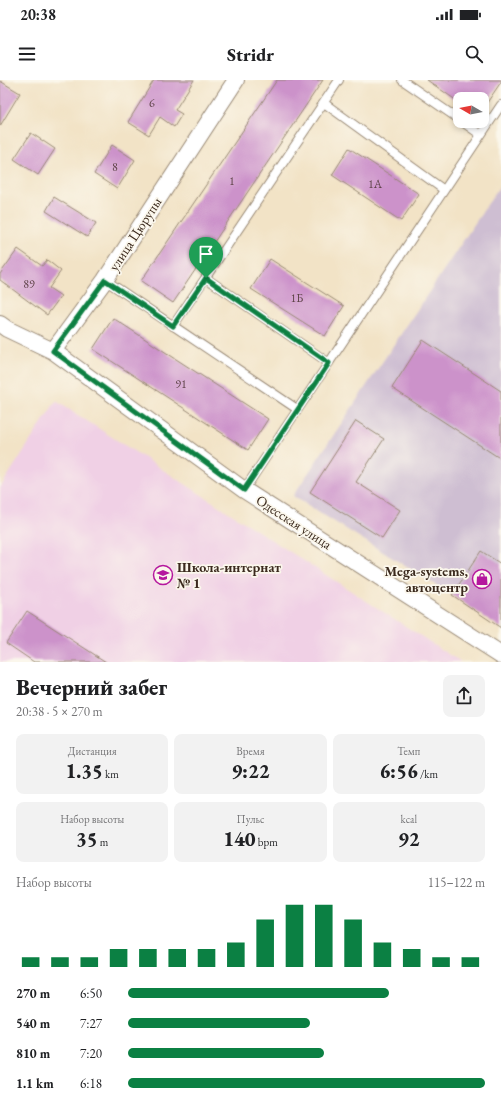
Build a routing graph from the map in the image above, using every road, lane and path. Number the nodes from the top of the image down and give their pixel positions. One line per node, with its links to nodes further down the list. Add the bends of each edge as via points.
1 (236, 80): 11 (street, улица Цюрупы)
2 (339, 80): 4 (lane)
3 (402, 80): 6 (lane)
4 (324, 103): 9 (lane); 10 (lane)
5 (501, 105): 8 (lane)
6 (453, 115)
7 (472, 128): 8 (lane)
8 (481, 134): 9 (lane)
9 (444, 190): 15 (lane)
10 (206, 278): 12 (lane); 15 (lane)
11 (105, 280): 12 (lane); 14 (street, улица Цюрупы)
12 (173, 326): 16 (lane)
13 (2, 332): 14 (street)
14 (53, 351): 17 (street, Одесская улица)
15 (329, 363): 16 (lane)
16 (297, 410): 17 (lane)
17 (244, 490): 18 (street, Одесская улица)
18 (501, 655)

